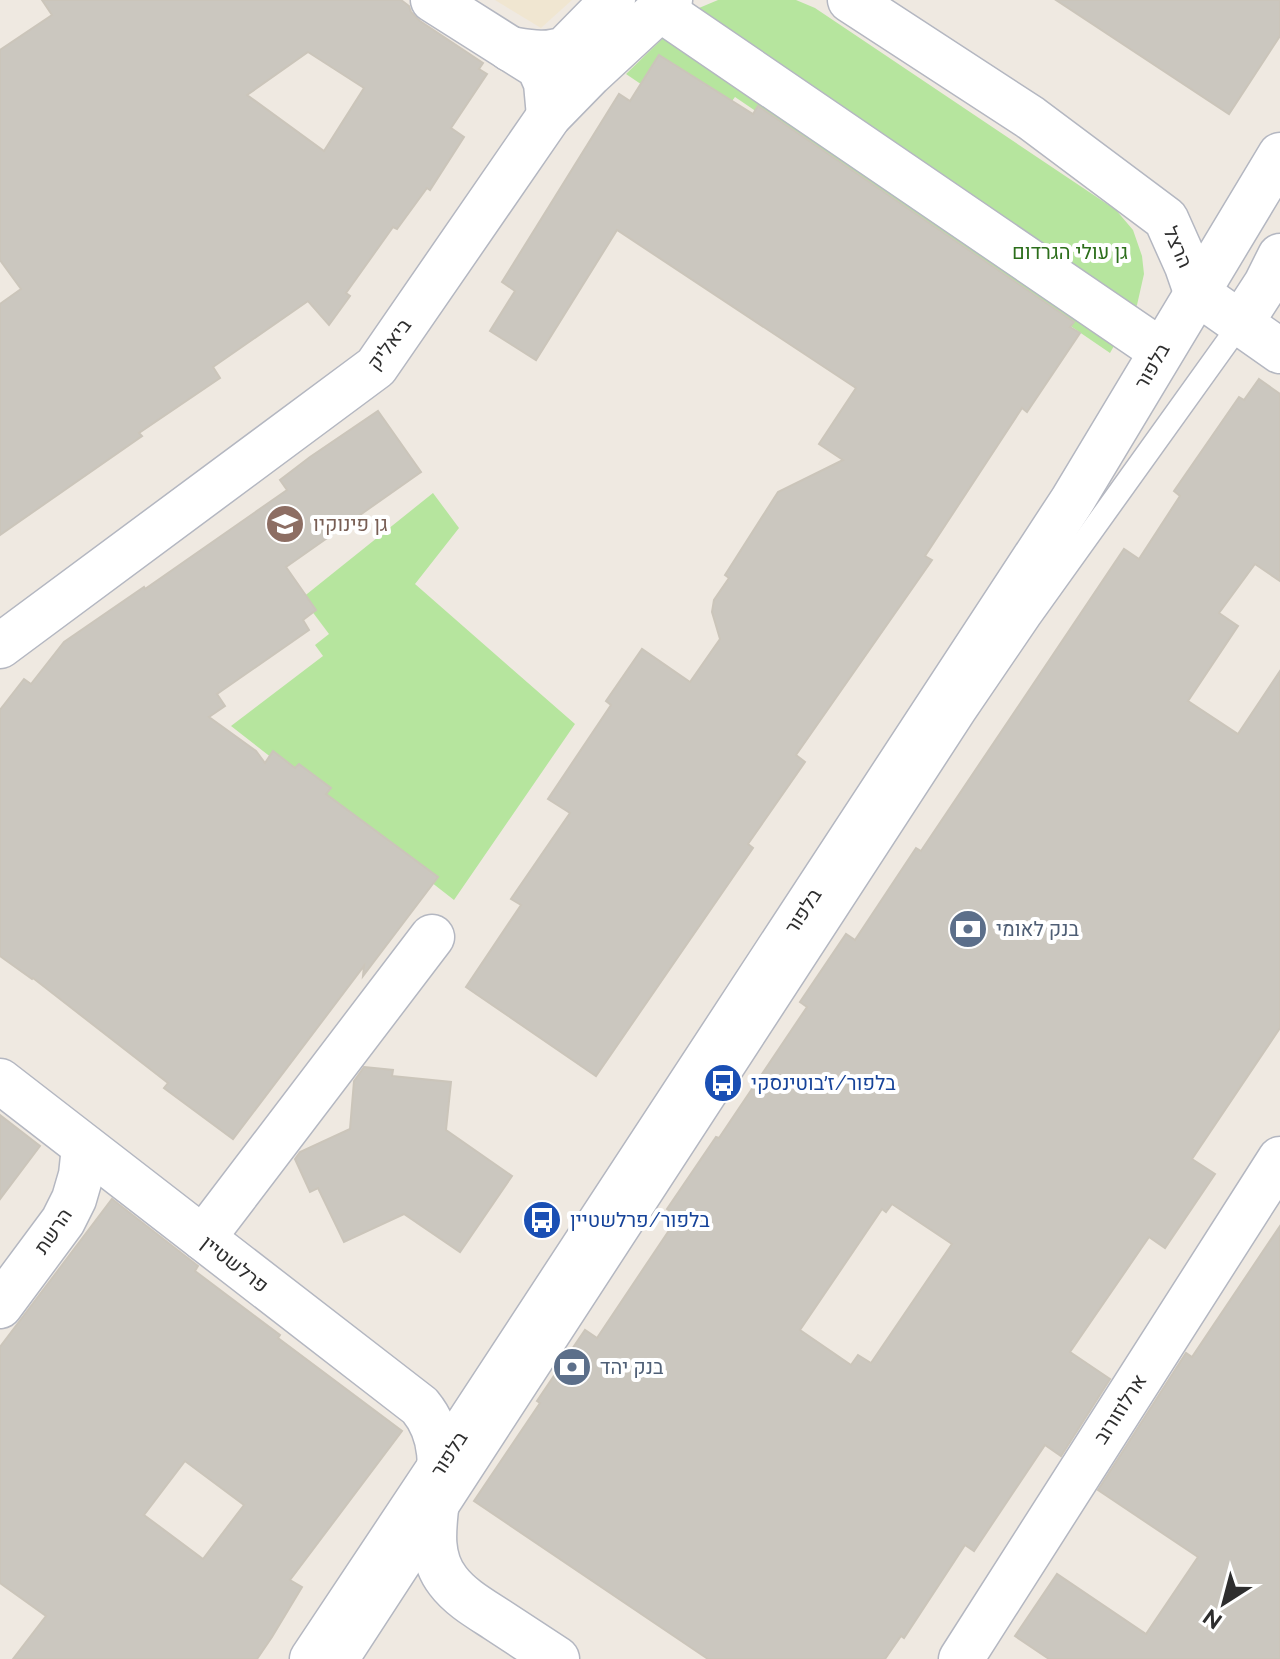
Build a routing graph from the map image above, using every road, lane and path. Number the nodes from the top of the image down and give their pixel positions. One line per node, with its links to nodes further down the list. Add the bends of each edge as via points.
1 (433, 0): 5 (street)
2 (613, 0): 5 (street, via 566,48)
3 (850, 0): 7 (street, הרצל)
4 (665, 5): 6 (street, ביאליק); 13 (street)
5 (510, 49): 6 (street, via 539,67)
6 (549, 116): 15 (street, ביאליק, via 376,367)
7 (1031, 118): 9 (street, הרצל, via 1180,196); 11 (street, הרצל, via 1166,219)
8 (1280, 155): 9 (street, בלפור)
9 (1221, 252): 10 (street, הרצל); 11 (street, בלפור)
10 (1275, 278): 12 (street, בלפור)
11 (1196, 292): 12 (street, הרצל); 13 (street, בלפור)
12 (1240, 324): 14 (street, הרצל); 23 (lane, בלפור, via 964,714)
13 (1161, 351): 22 (street, בלפור, via 1072,501)
14 (1280, 351)
15 (0, 646)
16 (432, 937): 20 (street)
17 (0, 1081): 18 (street, פרלשטיין)
18 (84, 1147): 20 (street, פרלשטיין); 21 (street, הרשת, via 78,1187 63,1221)
19 (1280, 1159): 27 (street, ארלוזורוב)
20 (203, 1238): 22 (street, פרלשטיין, via 420,1406 436,1430)
21 (0, 1306)
22 (441, 1465): 23 (street); 24 (street, בלפור)
23 (434, 1530): 25 (lane, בלפור); 26 (street, via 436,1556 447,1581 472,1604)
24 (312, 1659)
25 (349, 1659)
26 (557, 1659)
27 (961, 1659)

